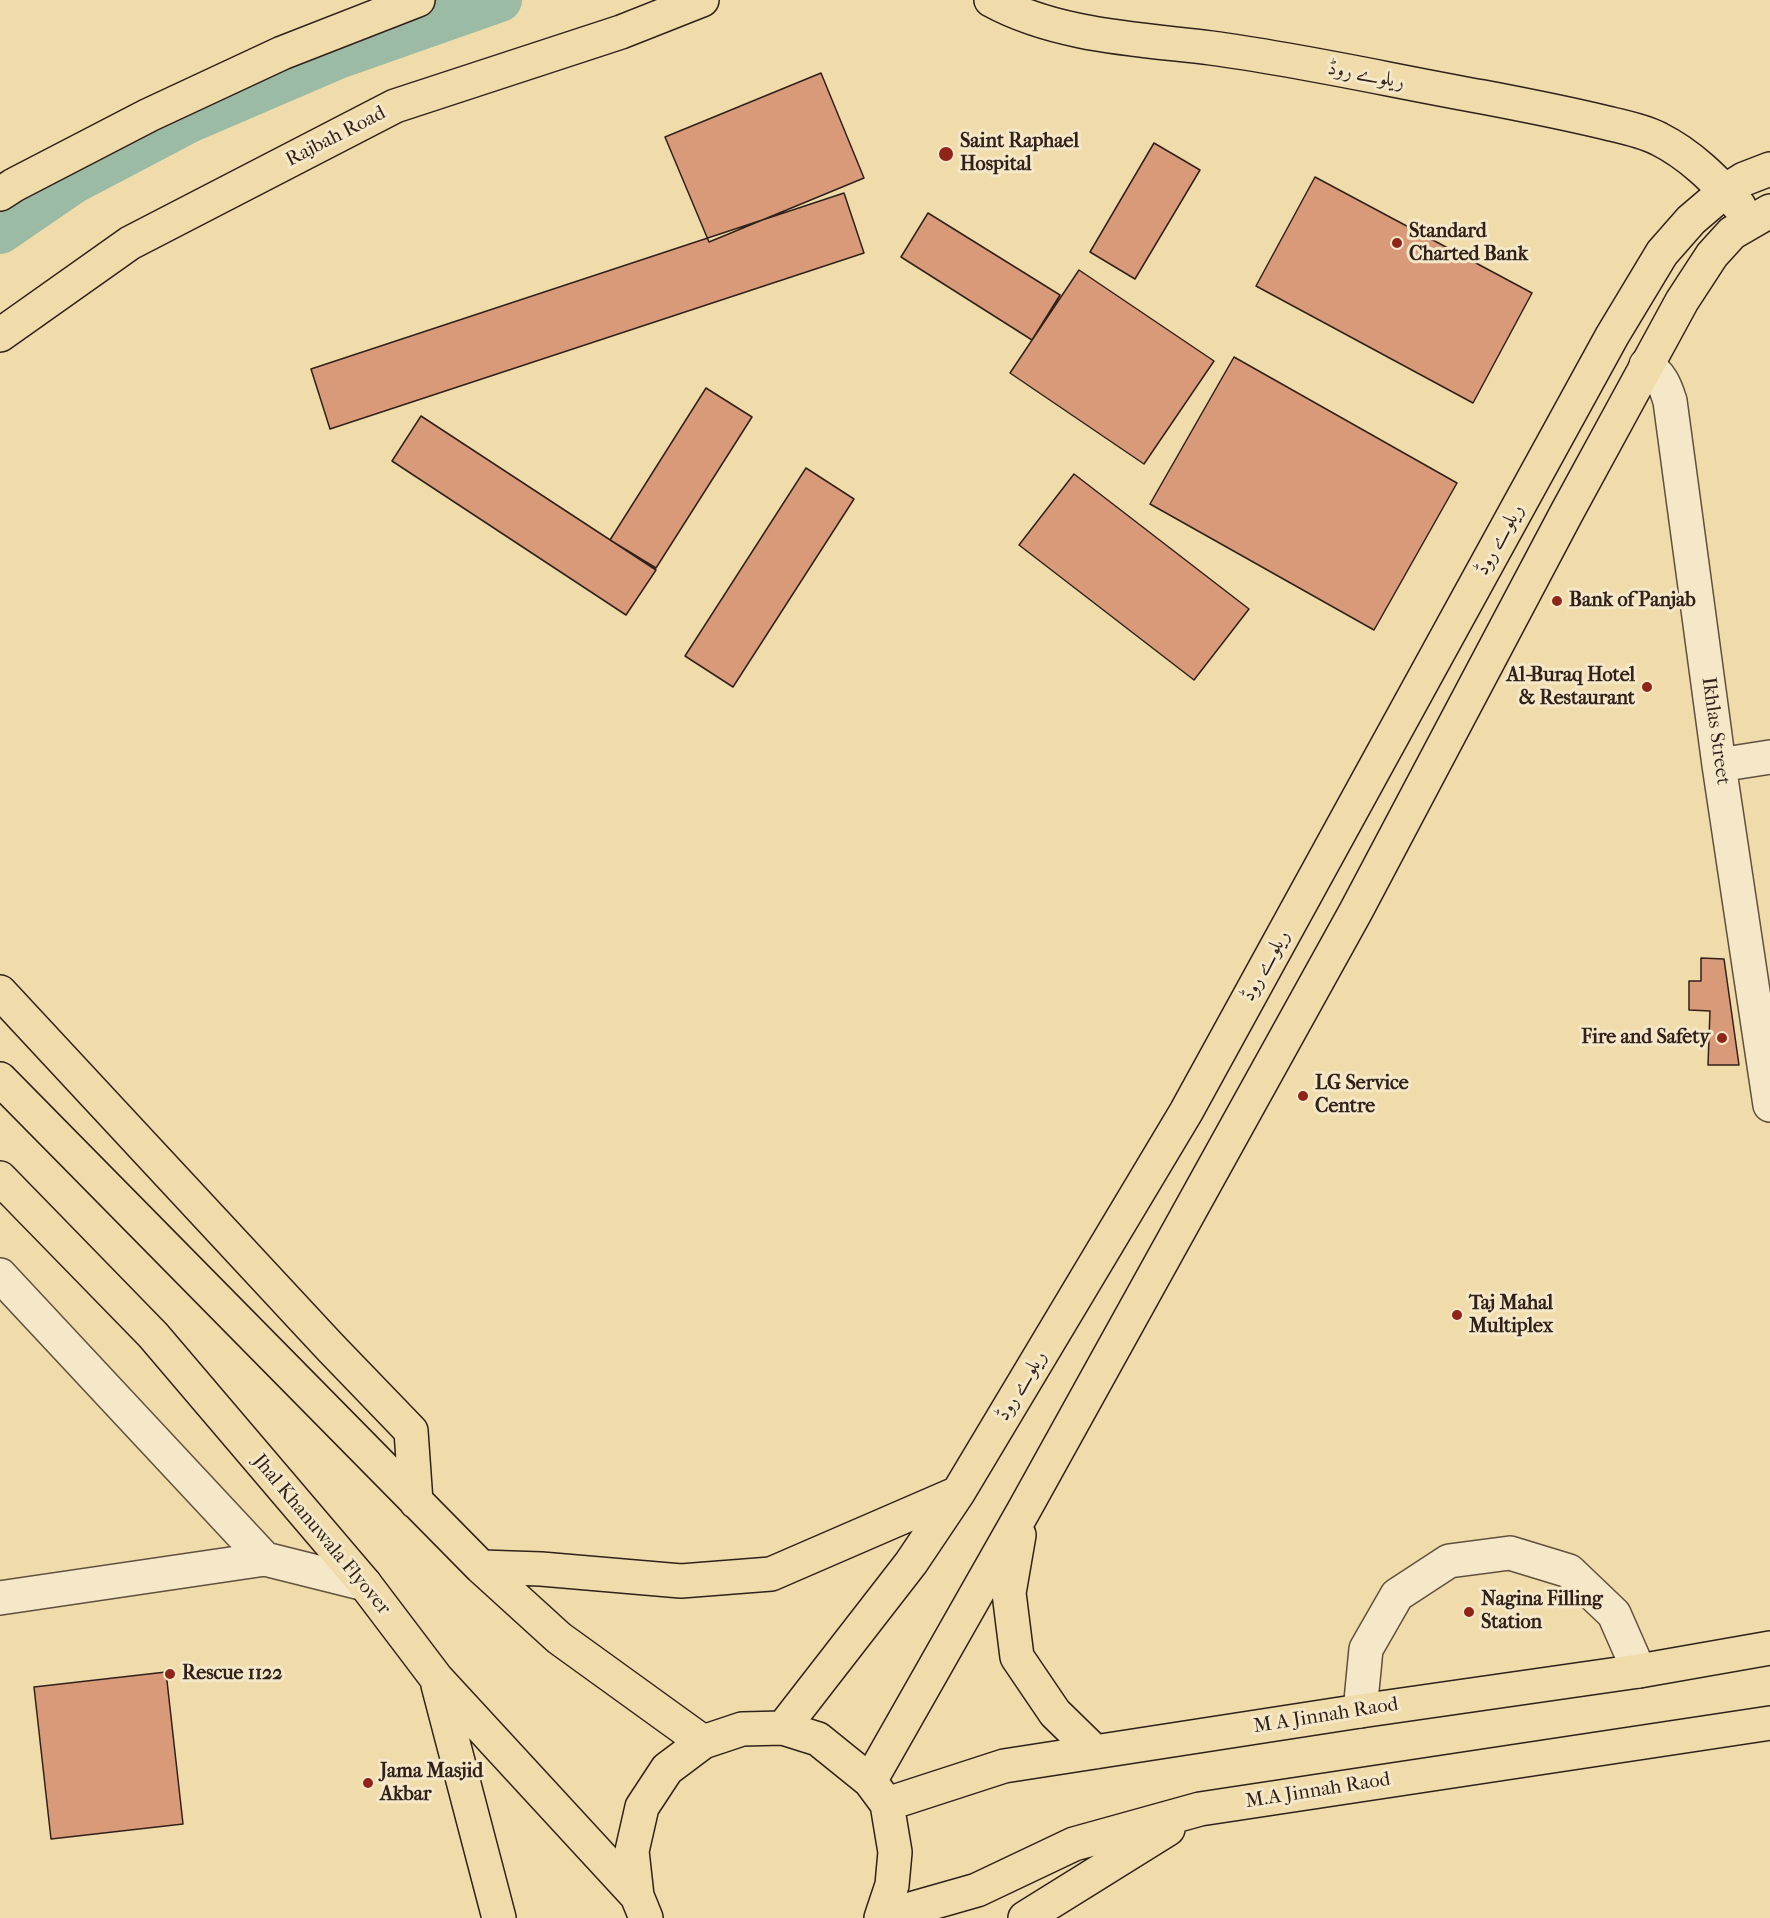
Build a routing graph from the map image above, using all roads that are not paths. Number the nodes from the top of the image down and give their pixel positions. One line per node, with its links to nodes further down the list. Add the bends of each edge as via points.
1 (418, 0): 6 (main road, via 282,53 149,115)
2 (702, 0): 8 (main road, Rajbah Road, via 621,32 395,106 130,243)
3 (991, 0): 5 (main road, ریلوے روڈ, via 1021,14 1097,34 1238,52 1624,127 1657,138 1684,154)
4 (1770, 169): 5 (main road, ریلوے روڈ, via 1744,178)
5 (1725, 191): 7 (main road, ریلوے روڈ); 17 (main road, ریلوے روڈ, via 1690,220 1662,253 1612,336 1186,1112)
6 (0, 194)
7 (1761, 216): 9 (main road, ریلوے روڈ, via 1732,233 1712,255)
8 (0, 335)
9 (1646, 365): 11 (street, Ikhlas Street, via 1665,384 1670,401); 19 (main road, ریلوے روڈ, via 1350,921)
10 (1770, 757): 11 (street)
11 (1719, 765): 14 (street, Ikhlas Street)
12 (0, 992): 18 (main road, via 411,1431)
13 (0, 1079): 18 (main road)
14 (1770, 1105)
15 (0, 1178): 22 (main road, Jhal Khanuwala Flyover, via 153,1335)
16 (0, 1275): 20 (street)
17 (957, 1493): 21 (main road, via 771,1574 681,1581); 29 (main road, ریلوے روڈ, via 911,1563)
18 (416, 1502): 21 (main road)
19 (1024, 1510): 31 (main road, via 1009,1593 1017,1657 1055,1713); 32 (main road, ریلوے روڈ)
20 (265, 1559): 22 (street); 23 (street)
21 (481, 1567): 30 (main road, via 559,1638)
22 (365, 1584): 26 (main road, Jhal Khanuwala Flyover)
23 (0, 1598)
24 (1770, 1648): 25 (main road, M A Jinnah Raod)
25 (1639, 1671): 27 (main road, M A Jinnah Raod); 27 (street, via 1614,1614 1569,1571 1510,1553 1449,1561 1397,1596 1366,1649)
26 (437, 1679): 34 (main road, Jhal Khanuwala Flyover); 36 (main road)
27 (1360, 1711): 31 (main road, M A Jinnah Raod)
28 (1770, 1723): 33 (main road, M.A Jinnah Raod)
29 (783, 1728): 30 (main road, via 742,1729); 32 (main road, via 818,1739)
30 (703, 1742): 34 (main road, via 667,1769 642,1807 632,1851)
31 (1095, 1752): 32 (main road, M A Jinnah Raod)
32 (878, 1792): 35 (main road, via 895,1852 892,1885)
33 (1200, 1809): 35 (main road, M.A Jinnah Raod, via 1074,1844 977,1890); 37 (main road)
34 (641, 1907)
35 (882, 1917)
36 (498, 1918)
37 (1025, 1918)

